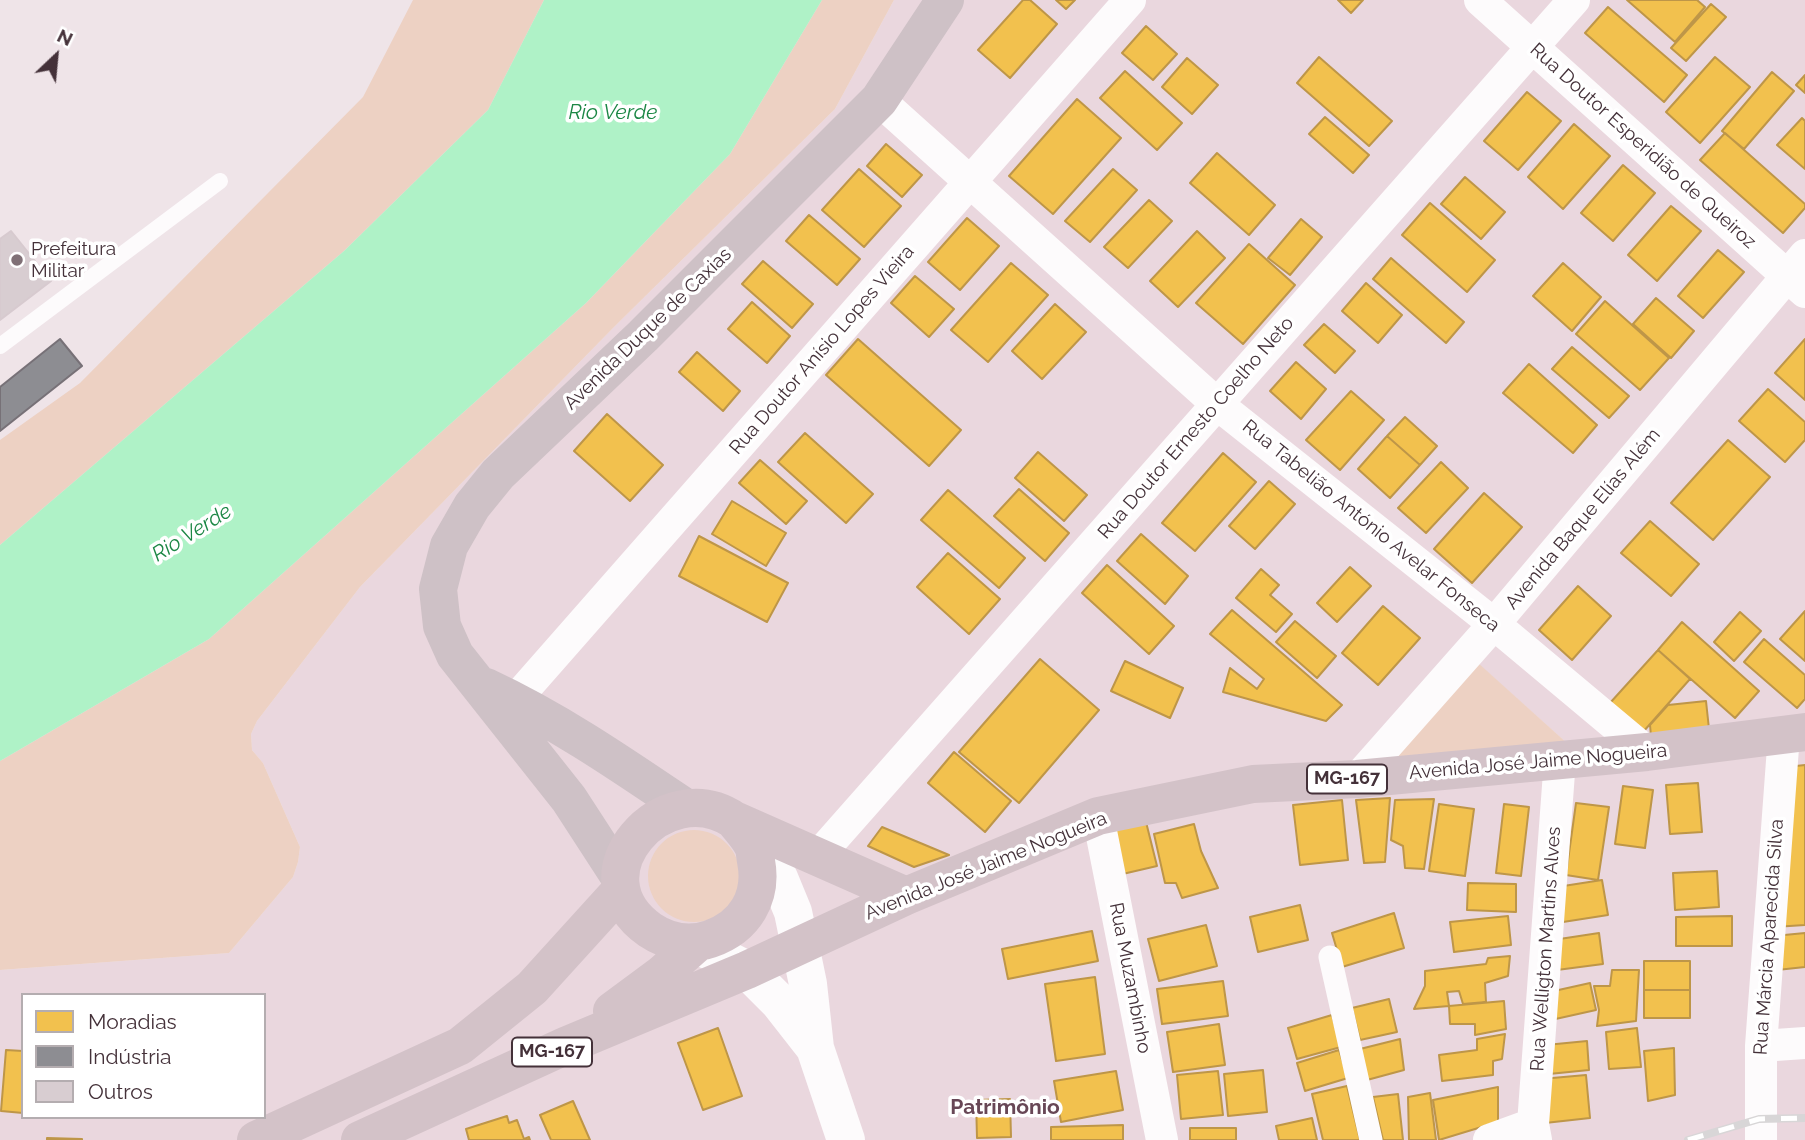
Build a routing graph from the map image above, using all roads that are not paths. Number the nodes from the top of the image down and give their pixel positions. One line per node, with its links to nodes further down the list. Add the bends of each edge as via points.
1 (945, 0): 6 (main road, Avenida Duque de Caxias)
2 (1130, 0): 8 (street, Rua Doutor Anísio Lopes Vieira)
3 (1480, 0): 5 (street, Rua Doutor Esperidião de Queiroz)
4 (1574, 0): 5 (street, Rua Doutor Ernesto Coelho Neto)
5 (1532, 47): 9 (street, Rua Doutor Esperidião de Queiroz); 11 (street, Rua Doutor Ernesto Coelho Neto)
6 (879, 100): 8 (street, Rua Tabelião António Avelar Fonseca); 13 (main road, Avenida Duque de Caxias, via 498,474 472,506 449,546 438,589 442,626 455,655 478,683)
7 (220, 181): 10 (lane)
8 (969, 181): 11 (street, Rua Tabelião António Avelar Fonseca); 13 (street, Rua Doutor Anísio Lopes Vieira)
9 (1799, 274): 12 (street, Avenida Baque Elías Além)
10 (0, 346)
11 (1217, 404): 12 (street, Rua Tabelião António Avelar Fonseca); 21 (street, Rua Doutor Ernesto Coelho Neto)
12 (1494, 624): 15 (street, Rua Tabelião António Avelar Fonseca); 17 (street, Avenida Baque Elías Além)
13 (508, 708): 18 (main road, Avenida Duque de Caxias, via 604,752); 22 (main road, Avenida Duque de Caxias)
14 (1794, 733): 15 (main road, Avenida José Jaime Nogueira / MG-167); 30 (street, Rua Márcia Aparecida Silva)
15 (1647, 752): 16 (main road, Avenida José Jaime Nogueira / MG-167)
16 (1560, 759): 17 (main road, Avenida José Jaime Nogueira / MG-167); 32 (street, Rua Welligton Martins Alves)
17 (1357, 779): 19 (main road, Avenida José Jaime Nogueira / MG-167, via 1253,784)
18 (686, 808): 20 (main road, Avenida Duque de Caxias, via 721,812); 22 (main road, Avenida Duque de Caxias, via 661,816 641,831 626,851)
19 (1098, 817): 23 (main road, Avenida José Jaime Nogueira / MG-167); 36 (street, Rua Muzambinho)
20 (744, 833): 21 (main road, Avenida Duque de Caxias); 24 (main road, MG-167, via 760,878 750,910 727,933); 25 (street, via 779,878)
21 (818, 856): 23 (main road, Avenida Duque de Caxias)
22 (620, 883): 24 (main road, Avenida Duque de Caxias, via 636,919 663,939); 33 (main road, via 532,988 460,1046)
23 (906, 896): 25 (main road, Avenida José Jaime Nogueira / MG-167)
24 (696, 944): 27 (street); 29 (main road, Avenida José Jaime Nogueira / MG-167)
25 (800, 944): 27 (main road, Avenida José Jaime Nogueira / MG-167); 31 (street)
26 (1330, 957): 37 (street)
27 (747, 970): 29 (main road, Avenida José Jaime Nogueira / MG-167); 31 (street)
28 (1805, 1043): 30 (street)
29 (565, 1046): 34 (main road, Avenida José Jaime Nogueira / MG-167)
30 (1761, 1046): 39 (street, Rua Márcia Aparecida Silva)
31 (815, 1048): 35 (street)
32 (1535, 1132): 38 (street)
33 (256, 1140)
34 (360, 1140)
35 (846, 1140)
36 (1161, 1140)
37 (1371, 1140)
38 (1489, 1140)
39 (1761, 1140)

